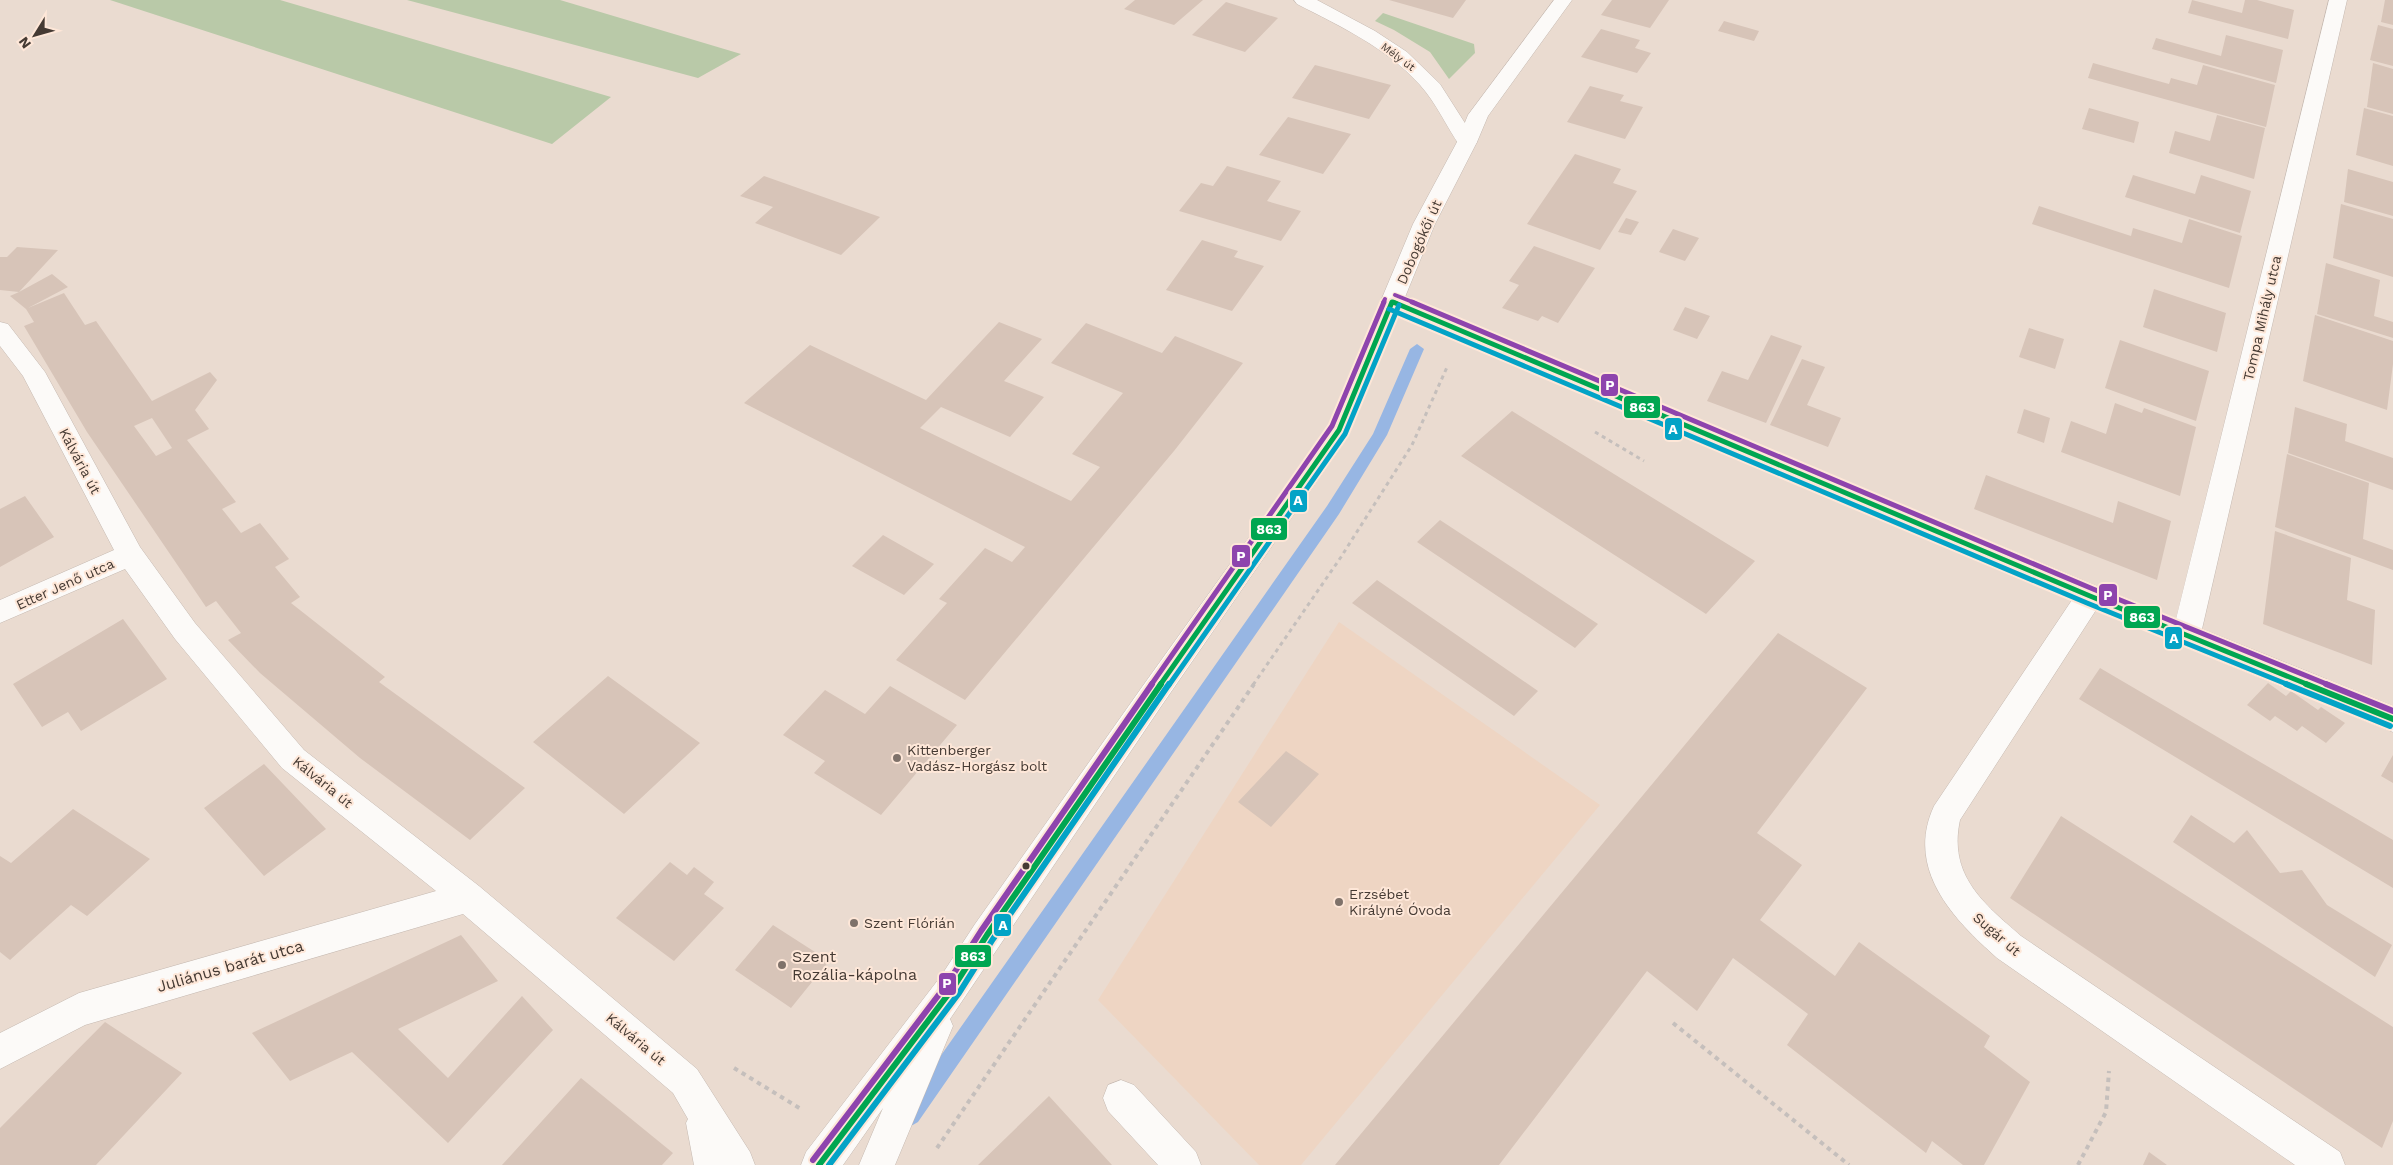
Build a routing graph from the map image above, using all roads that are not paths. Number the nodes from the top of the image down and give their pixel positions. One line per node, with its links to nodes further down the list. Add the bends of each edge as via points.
1 (1303, 0): 4 (street, Mély út, via 1405,60 1427,81)
2 (1564, 0): 4 (street, Dobogókői út, via 1478,115)
3 (2338, 0): 10 (street, Tompa Mihály utca)
4 (1467, 142): 5 (street, Dobogókői út, via 1424,224)
5 (1392, 302): 8 (street); 13 (street, Dobogókői út, via 1340,430 1146,704)
6 (0, 330): 7 (street, Kálvária út, via 33,372)
7 (130, 555): 9 (street, Etter Jenő utca); 12 (street, Kálvária út, via 185,631 293,759)
8 (2090, 596): 10 (street); 22 (street, Sugár út, via 1946,816 1940,832 1944,868 1967,907 2009,947)
9 (0, 612)
10 (2186, 635): 11 (street)
11 (2393, 719)
12 (468, 897): 14 (street, Juliánus barát utca, via 79,1010); 16 (street, Kálvária út, via 674,1072 685,1082)
13 (953, 988): 19 (street, Dobogókői út); 20 (street, Dobogókői út)
14 (0, 1052)
15 (1120, 1098): 21 (street)
16 (701, 1107): 17 (street, Kálvária út); 18 (street, Kálvária út)
17 (712, 1165)
18 (737, 1165)
19 (819, 1165)
20 (877, 1165)
21 (1183, 1165)
22 (2327, 1165)

